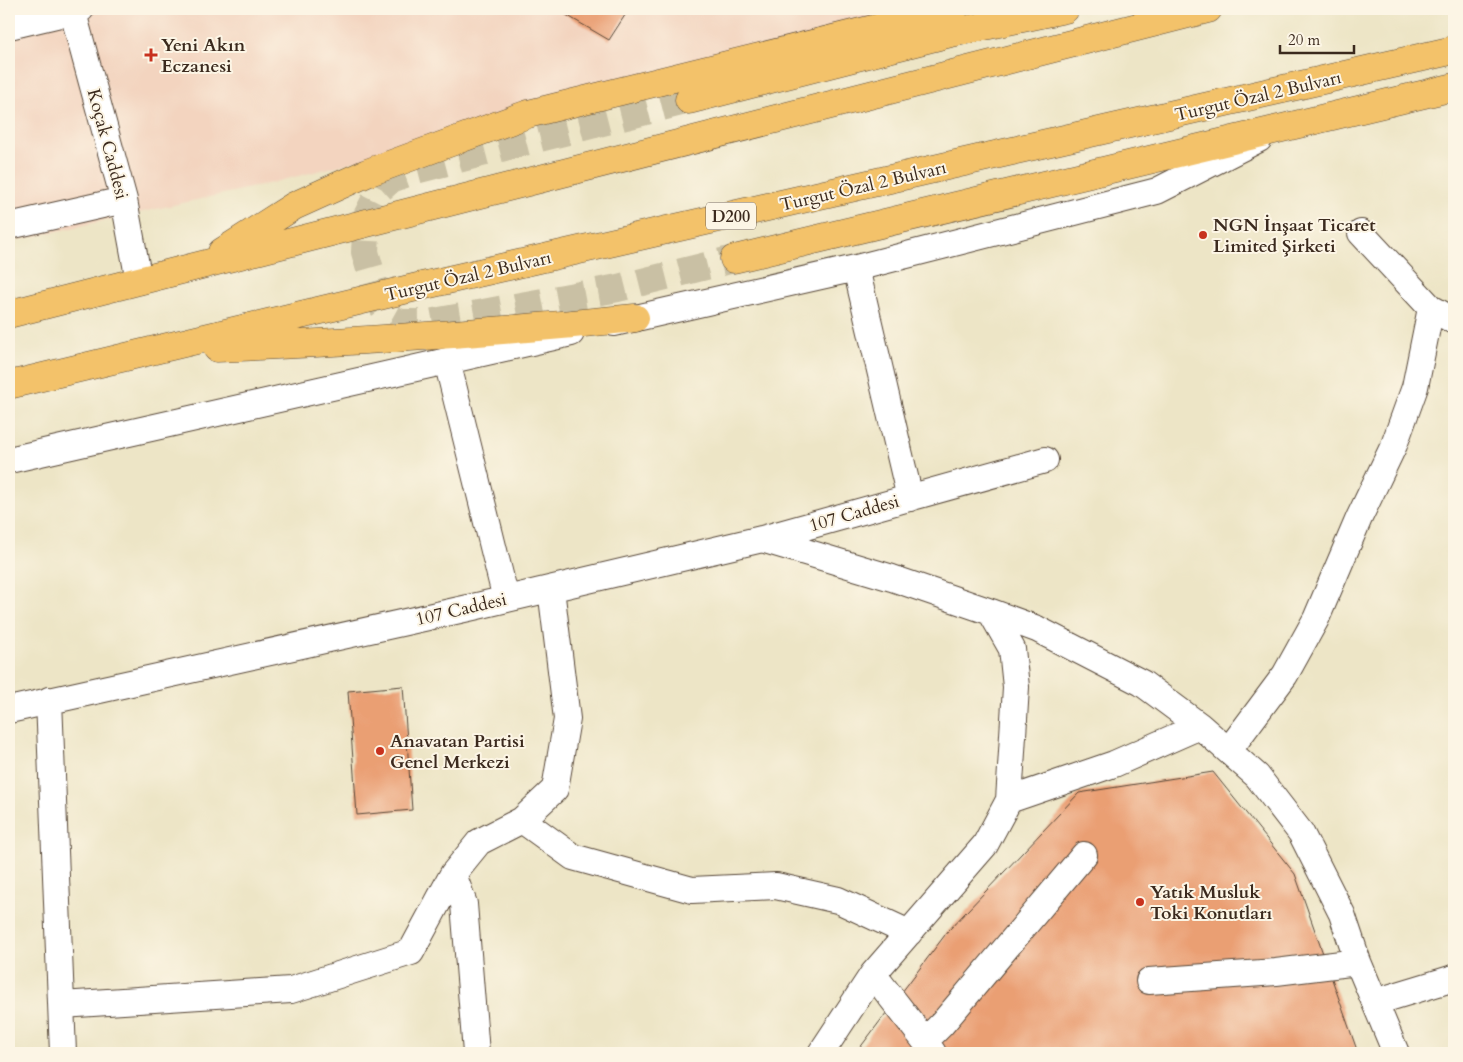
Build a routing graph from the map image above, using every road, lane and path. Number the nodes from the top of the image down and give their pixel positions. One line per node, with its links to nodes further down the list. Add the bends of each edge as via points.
1 (75, 9): 5 (street); 10 (street, Koçak Caddesi)
2 (954, 9): 14 (highway, via 528,114 367,173 294,206)
3 (1065, 9): 8 (highway, via 951,33)
4 (1208, 9): 14 (highway)
5 (9, 26)
6 (1454, 50): 21 (highway, Turgut Özal 2 Bulvarı / D200)
7 (1454, 87): 9 (highway, Turgut Özal 2 Bulvarı)
8 (689, 100)
9 (1277, 130): 13 (highway, Turgut Özal 2 Bulvarı); 15 (street, via 1157,192)
10 (124, 200): 11 (street); 16 (street, Koçak Caddesi)
11 (9, 226)
12 (1361, 233): 17 (street)
13 (734, 260)
14 (202, 264): 16 (highway)
15 (856, 268): 19 (street); 26 (street)
16 (139, 281): 18 (highway)
17 (1431, 308): 20 (street); 34 (street, via 1415,387 1394,445 1316,619 1284,675)
18 (9, 314)
19 (635, 318): 21 (highway, Turgut Özal 2 Bulvarı, via 354,342); 22 (street)
20 (1454, 321)
21 (155, 350): 23 (highway, Turgut Özal 2 Bulvarı / D200)
22 (447, 361): 24 (street); 29 (street)
23 (9, 385)
24 (9, 460)
25 (1045, 460): 26 (street, 107 Caddesi)
26 (910, 498): 27 (street, 107 Caddesi)
27 (762, 539): 28 (street, 107 Caddesi); 30 (street)
28 (551, 589): 29 (street, 107 Caddesi); 36 (street, via 566,719 555,788)
29 (506, 599): 31 (street, 107 Caddesi)
30 (992, 612): 33 (street, via 1037,629 1142,683); 35 (street, via 1012,649 1016,687)
31 (49, 700): 32 (street, 107 Caddesi); 45 (street)
32 (9, 710)
33 (1200, 726): 34 (street); 35 (street, via 1114,764)
34 (1229, 750): 40 (street, via 1257,776 1301,833 1342,914)
35 (1009, 800): 39 (street, via 985,845)
36 (522, 820): 38 (street, via 479,842); 39 (street, via 573,857 692,890 776,886 838,900)
37 (1084, 855): 46 (street, via 942,1024)
38 (453, 874): 45 (street, via 411,952 291,990); 48 (street, via 464,904)
39 (909, 933): 41 (street)
40 (1358, 962): 43 (street, via 1276,972); 44 (street)
41 (873, 974): 46 (street); 49 (street)
42 (1454, 978): 44 (street)
43 (1149, 981)
44 (1375, 1002): 50 (street)
45 (62, 1005): 47 (street)
46 (929, 1047)
47 (63, 1053)
48 (476, 1053)
49 (821, 1053)
50 (1396, 1053)

